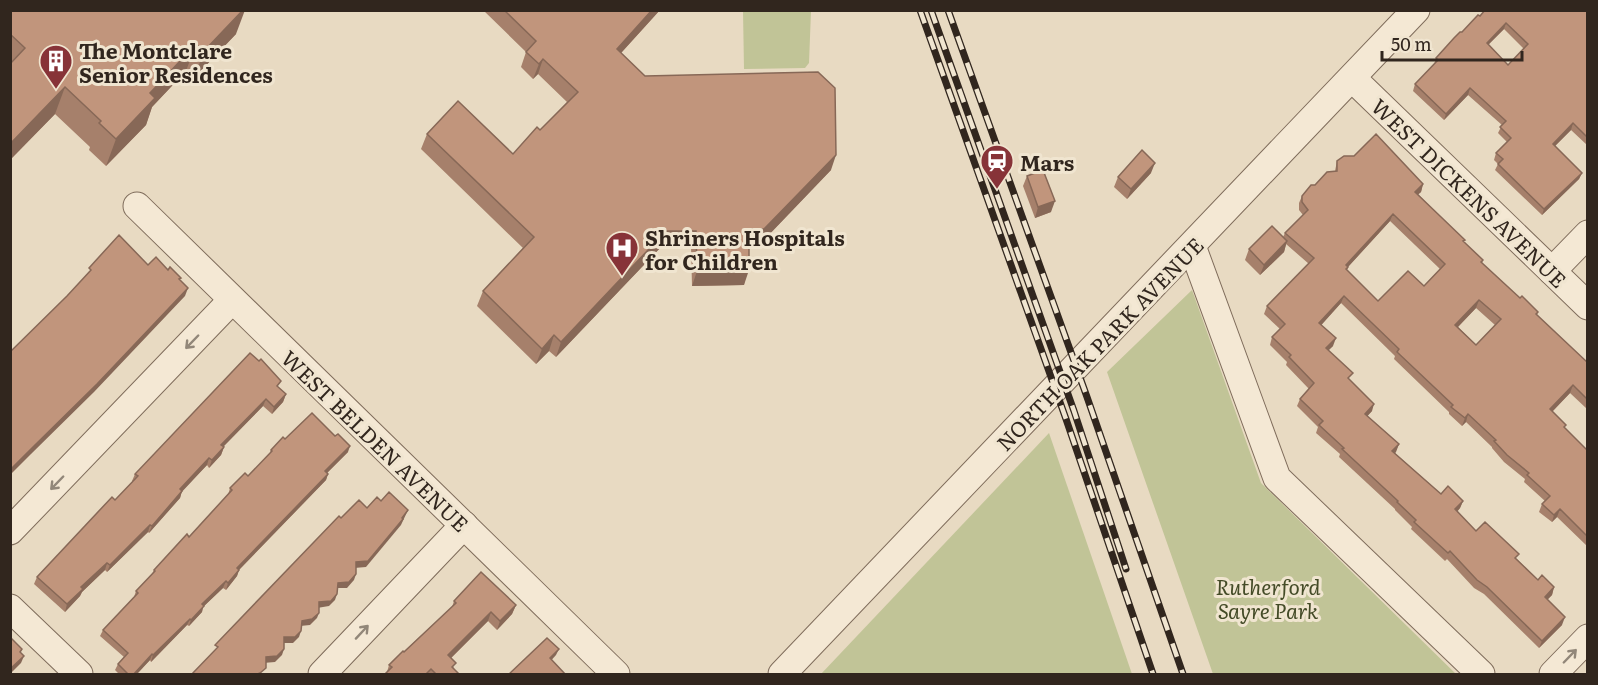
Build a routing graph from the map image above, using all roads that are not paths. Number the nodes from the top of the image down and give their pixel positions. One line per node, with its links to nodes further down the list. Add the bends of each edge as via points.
1 (1416, 10): 2 (street, NORTH OAK PARK AVENUE)
2 (1352, 78): 5 (street, NORTH OAK PARK AVENUE); 6 (street, WEST DICKENS AVENUE)
3 (137, 206): 7 (street, WEST BELDEN AVENUE)
4 (1587, 234): 6 (street)
5 (1192, 246): 16 (street, NORTH OAK PARK AVENUE); 17 (street, via 1277,478)
6 (1552, 271): 8 (street, WEST DICKENS AVENUE)
7 (232, 300): 9 (street, WEST BELDEN AVENUE); 10 (street, one-way to 10)
8 (1587, 306)
9 (464, 525): 14 (street, one-way to 9); 15 (street, WEST BELDEN AVENUE)
10 (10, 531)
11 (10, 608): 13 (street)
12 (1587, 638): 18 (street, one-way to 12)
13 (79, 675)
14 (322, 675)
15 (616, 675)
16 (782, 675)
17 (1481, 675)
18 (1553, 675)

